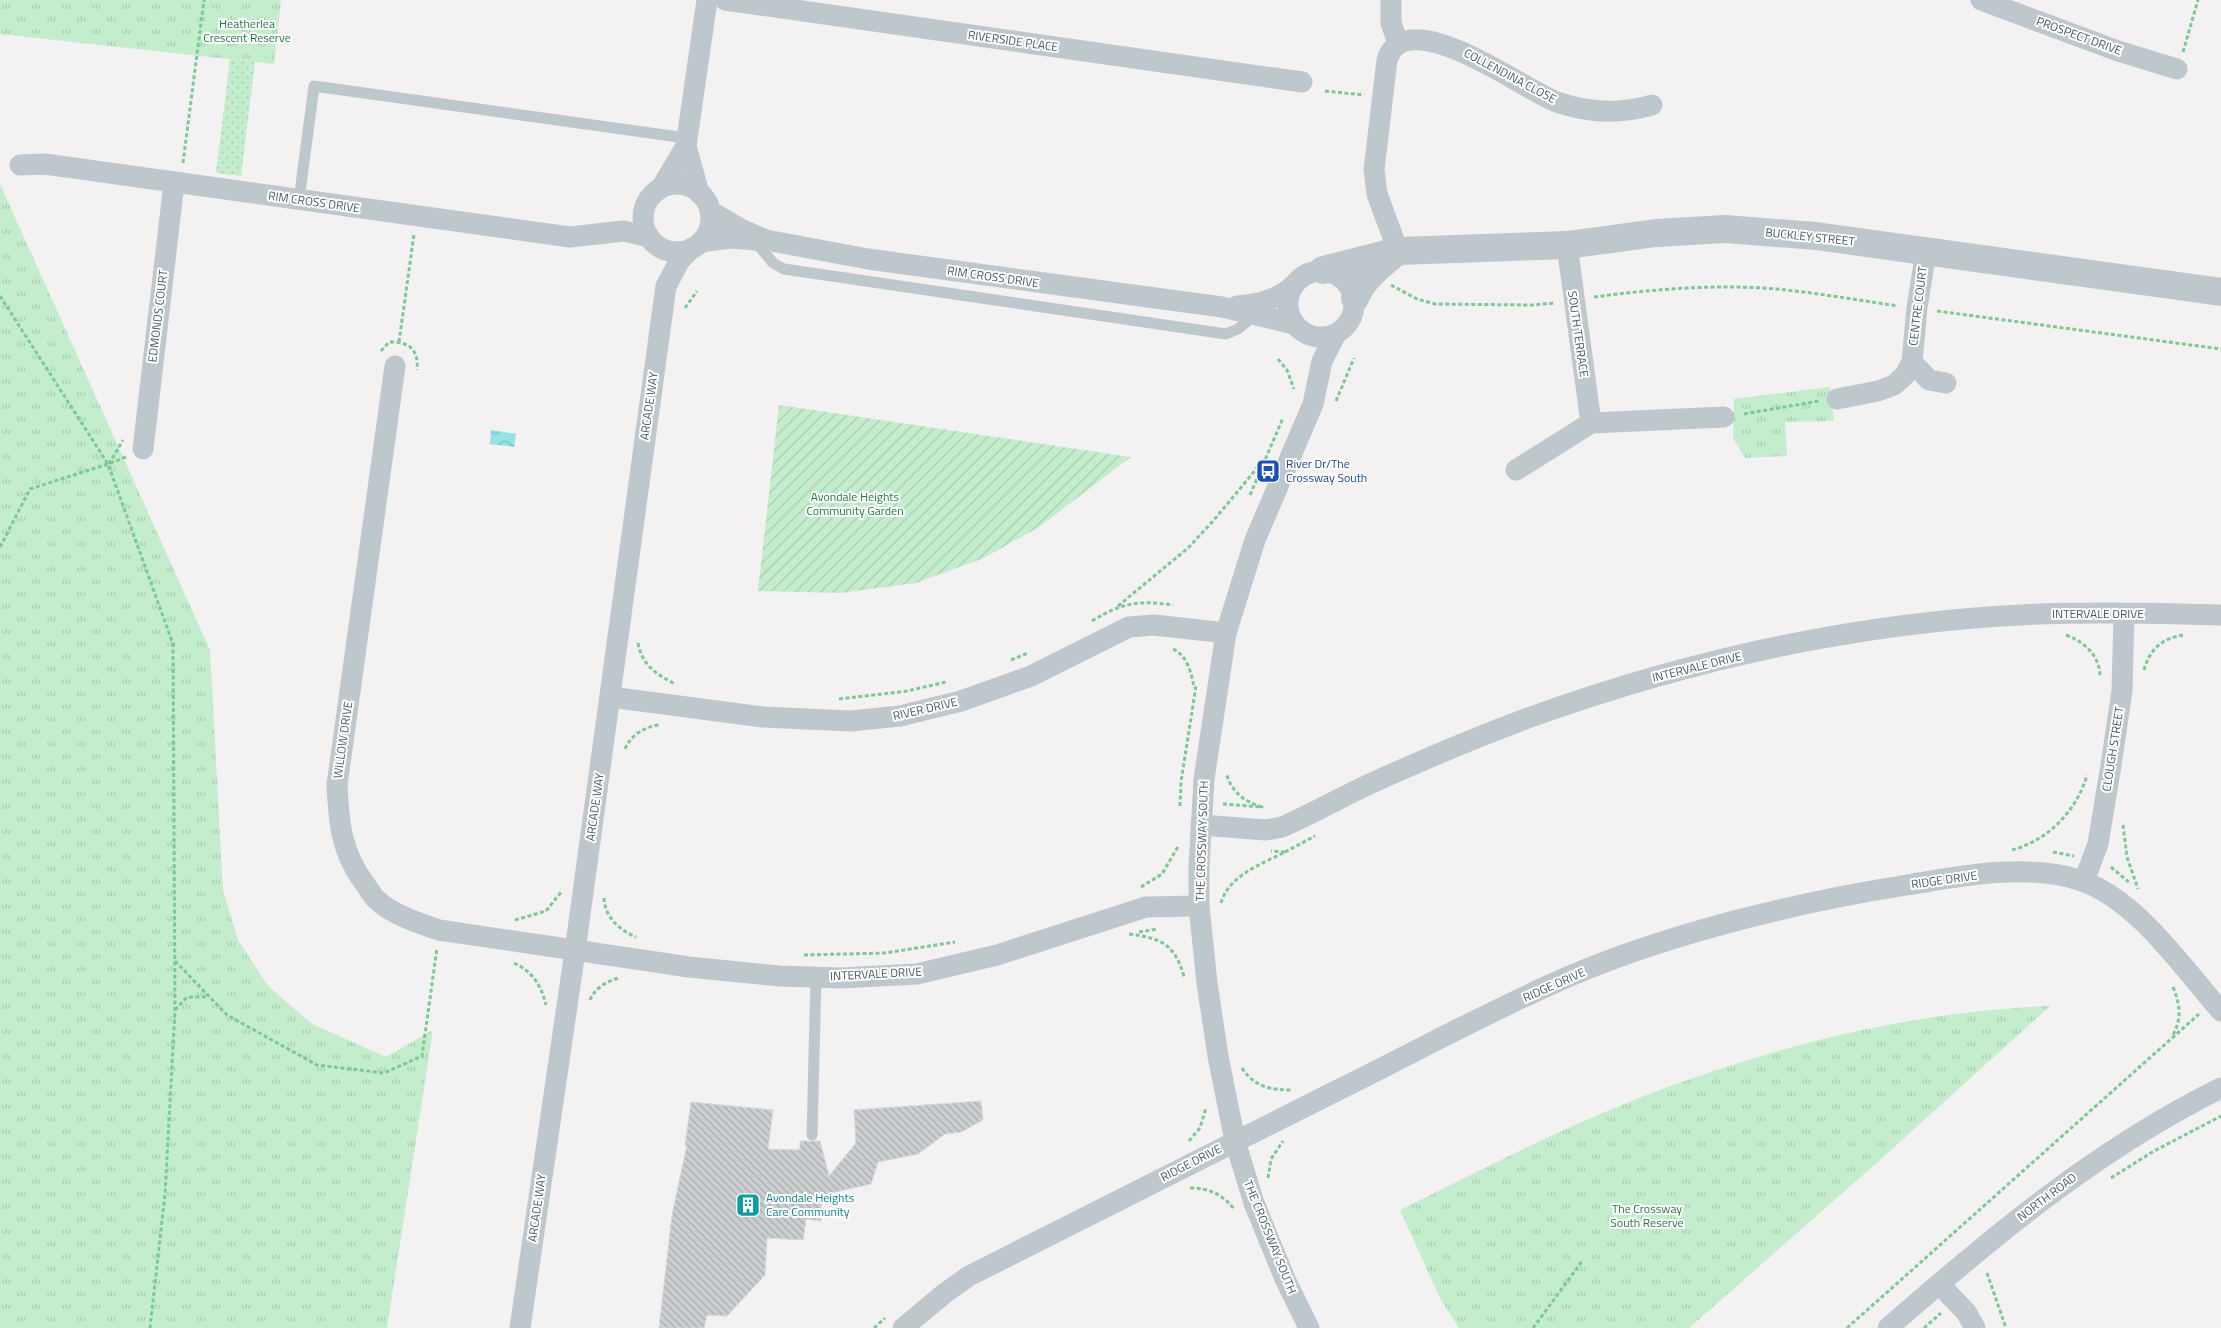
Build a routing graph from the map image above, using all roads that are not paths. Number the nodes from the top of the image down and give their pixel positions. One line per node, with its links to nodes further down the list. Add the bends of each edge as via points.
1 (706, 0): 9 (street)
2 (725, 0): 7 (street, RIVERSIDE PLACE)
3 (1391, 0): 5 (street, via 1391,23)
4 (1981, 0): 6 (street, PROSPECT DRIVE)
5 (1398, 43): 8 (street, COLLENDINA CLOSE, via 1425,40 1463,50 1556,102 1575,107 1616,111); 21 (street, via 1389,52 1387,60 1374,170 1377,194)
6 (2177, 69)
7 (1302, 82)
8 (1652, 105)
9 (686, 142): 12 (street); 13 (street); 14 (lane, via 314,86)
10 (20, 166): 11 (street, RIM CROSS DRIVE, via 45,164)
11 (179, 174): 14 (street, RIM CROSS DRIVE); 39 (street, EDMONDS COURT)
12 (700, 193): 13 (street, via 681,184); 15 (street)
13 (654, 195): 16 (street, RIM CROSS DRIVE); 18 (street, via 643,220)
14 (299, 200): 16 (street, RIM CROSS DRIVE, via 570,237)
15 (710, 211): 17 (street, RIM CROSS DRIVE); 19 (street, via 709,227)
16 (608, 231): 18 (street, RIM CROSS DRIVE, via 631,231)
17 (760, 240): 19 (street, RIM CROSS DRIVE, via 730,238); 28 (street, RIM CROSS DRIVE, via 868,259); 29 (lane, via 772,263 784,269 1226,334)
18 (653, 241): 19 (street, via 674,252); 25 (street, ARCADE WAY)
19 (696, 245): 25 (street, ARCADE WAY, via 680,260)
20 (1566, 245): 21 (street, BUCKLEY STREET); 22 (street, BUCKLEY STREET, via 1656,233 1725,229); 38 (street, SOUTH TERRACE)
21 (1398, 251): 23 (street, BUCKLEY STREET); 27 (street, via 1370,273)
22 (1926, 251): 26 (street, BUCKLEY STREET); 33 (street, CENTRE COURT)
23 (1323, 270): 24 (street, via 1302,277); 27 (street, via 1344,279)
24 (1294, 285): 28 (street, RIM CROSS DRIVE, via 1274,299); 30 (street, via 1288,304 1290,315)
25 (666, 286): 44 (street, ARCADE WAY)
26 (2221, 292)
27 (1354, 298): 31 (street, via 1351,320)
28 (1222, 308): 29 (street, RIM CROSS DRIVE)
29 (1255, 315): 30 (street, RIM CROSS DRIVE)
30 (1299, 328): 31 (street, via 1320,337); 35 (street)
31 (1336, 334): 35 (street, THE CROSSWAY SOUTH, via 1322,361)
32 (387, 359): 48 (street, WILLOW DRIVE, via 337,785 339,823 345,849 357,873 377,900 414,922 436,943)
33 (1912, 362): 34 (street, CENTRE COURT, via 1929,380); 36 (street, CENTRE COURT, via 1894,385)
34 (1946, 383)
35 (1318, 385): 43 (street, THE CROSSWAY SOUTH, via 1313,404 1255,540)
36 (1837, 398)
37 (1724, 417): 38 (street)
38 (1591, 423): 40 (street)
39 (142, 449)
40 (1516, 470)
41 (2124, 614): 42 (street, INTERVALE DRIVE); 45 (street, INTERVALE DRIVE, via 2040,614 1939,622 1822,638 1715,662 1614,689 1528,718 1373,783 1282,828); 46 (street, CLOUGH STREET, via 2122,691 2098,844)
42 (2221, 615)
43 (1226, 633): 44 (street, RIVER DRIVE, via 1154,625 1129,627 1031,676 961,701 900,716 861,720 763,717); 45 (street, THE CROSSWAY SOUTH, via 1209,736)
44 (610, 697): 48 (street, ARCADE WAY)
45 (1200, 834): 47 (street, THE CROSSWAY SOUTH)
46 (2084, 881): 50 (street, RIDGE DRIVE, via 2114,895 2141,920); 52 (street, RIDGE DRIVE, via 2052,872 1971,875 1861,892 1671,940 1571,976)
47 (1209, 906): 49 (street, INTERVALE DRIVE, via 1146,907 997,955 917,974); 52 (street, THE CROSSWAY SOUTH, via 1207,983)
48 (575, 951): 49 (street, INTERVALE DRIVE, via 689,967); 56 (street, ARCADE WAY)
49 (816, 977): 53 (lane)
50 (2207, 1008)
51 (2221, 1088): 54 (street, NORTH ROAD, via 2139,1134 2070,1179)
52 (1233, 1131): 55 (street, RIDGE DRIVE, via 969,1276); 57 (street, THE CROSSWAY SOUTH, via 1258,1212)
53 (812, 1135)
54 (1939, 1284): 58 (street, NORTH ROAD); 59 (street, via 1966,1312)
55 (897, 1320)
56 (520, 1328)
57 (1309, 1328)
58 (1888, 1328)
59 (1975, 1328)

